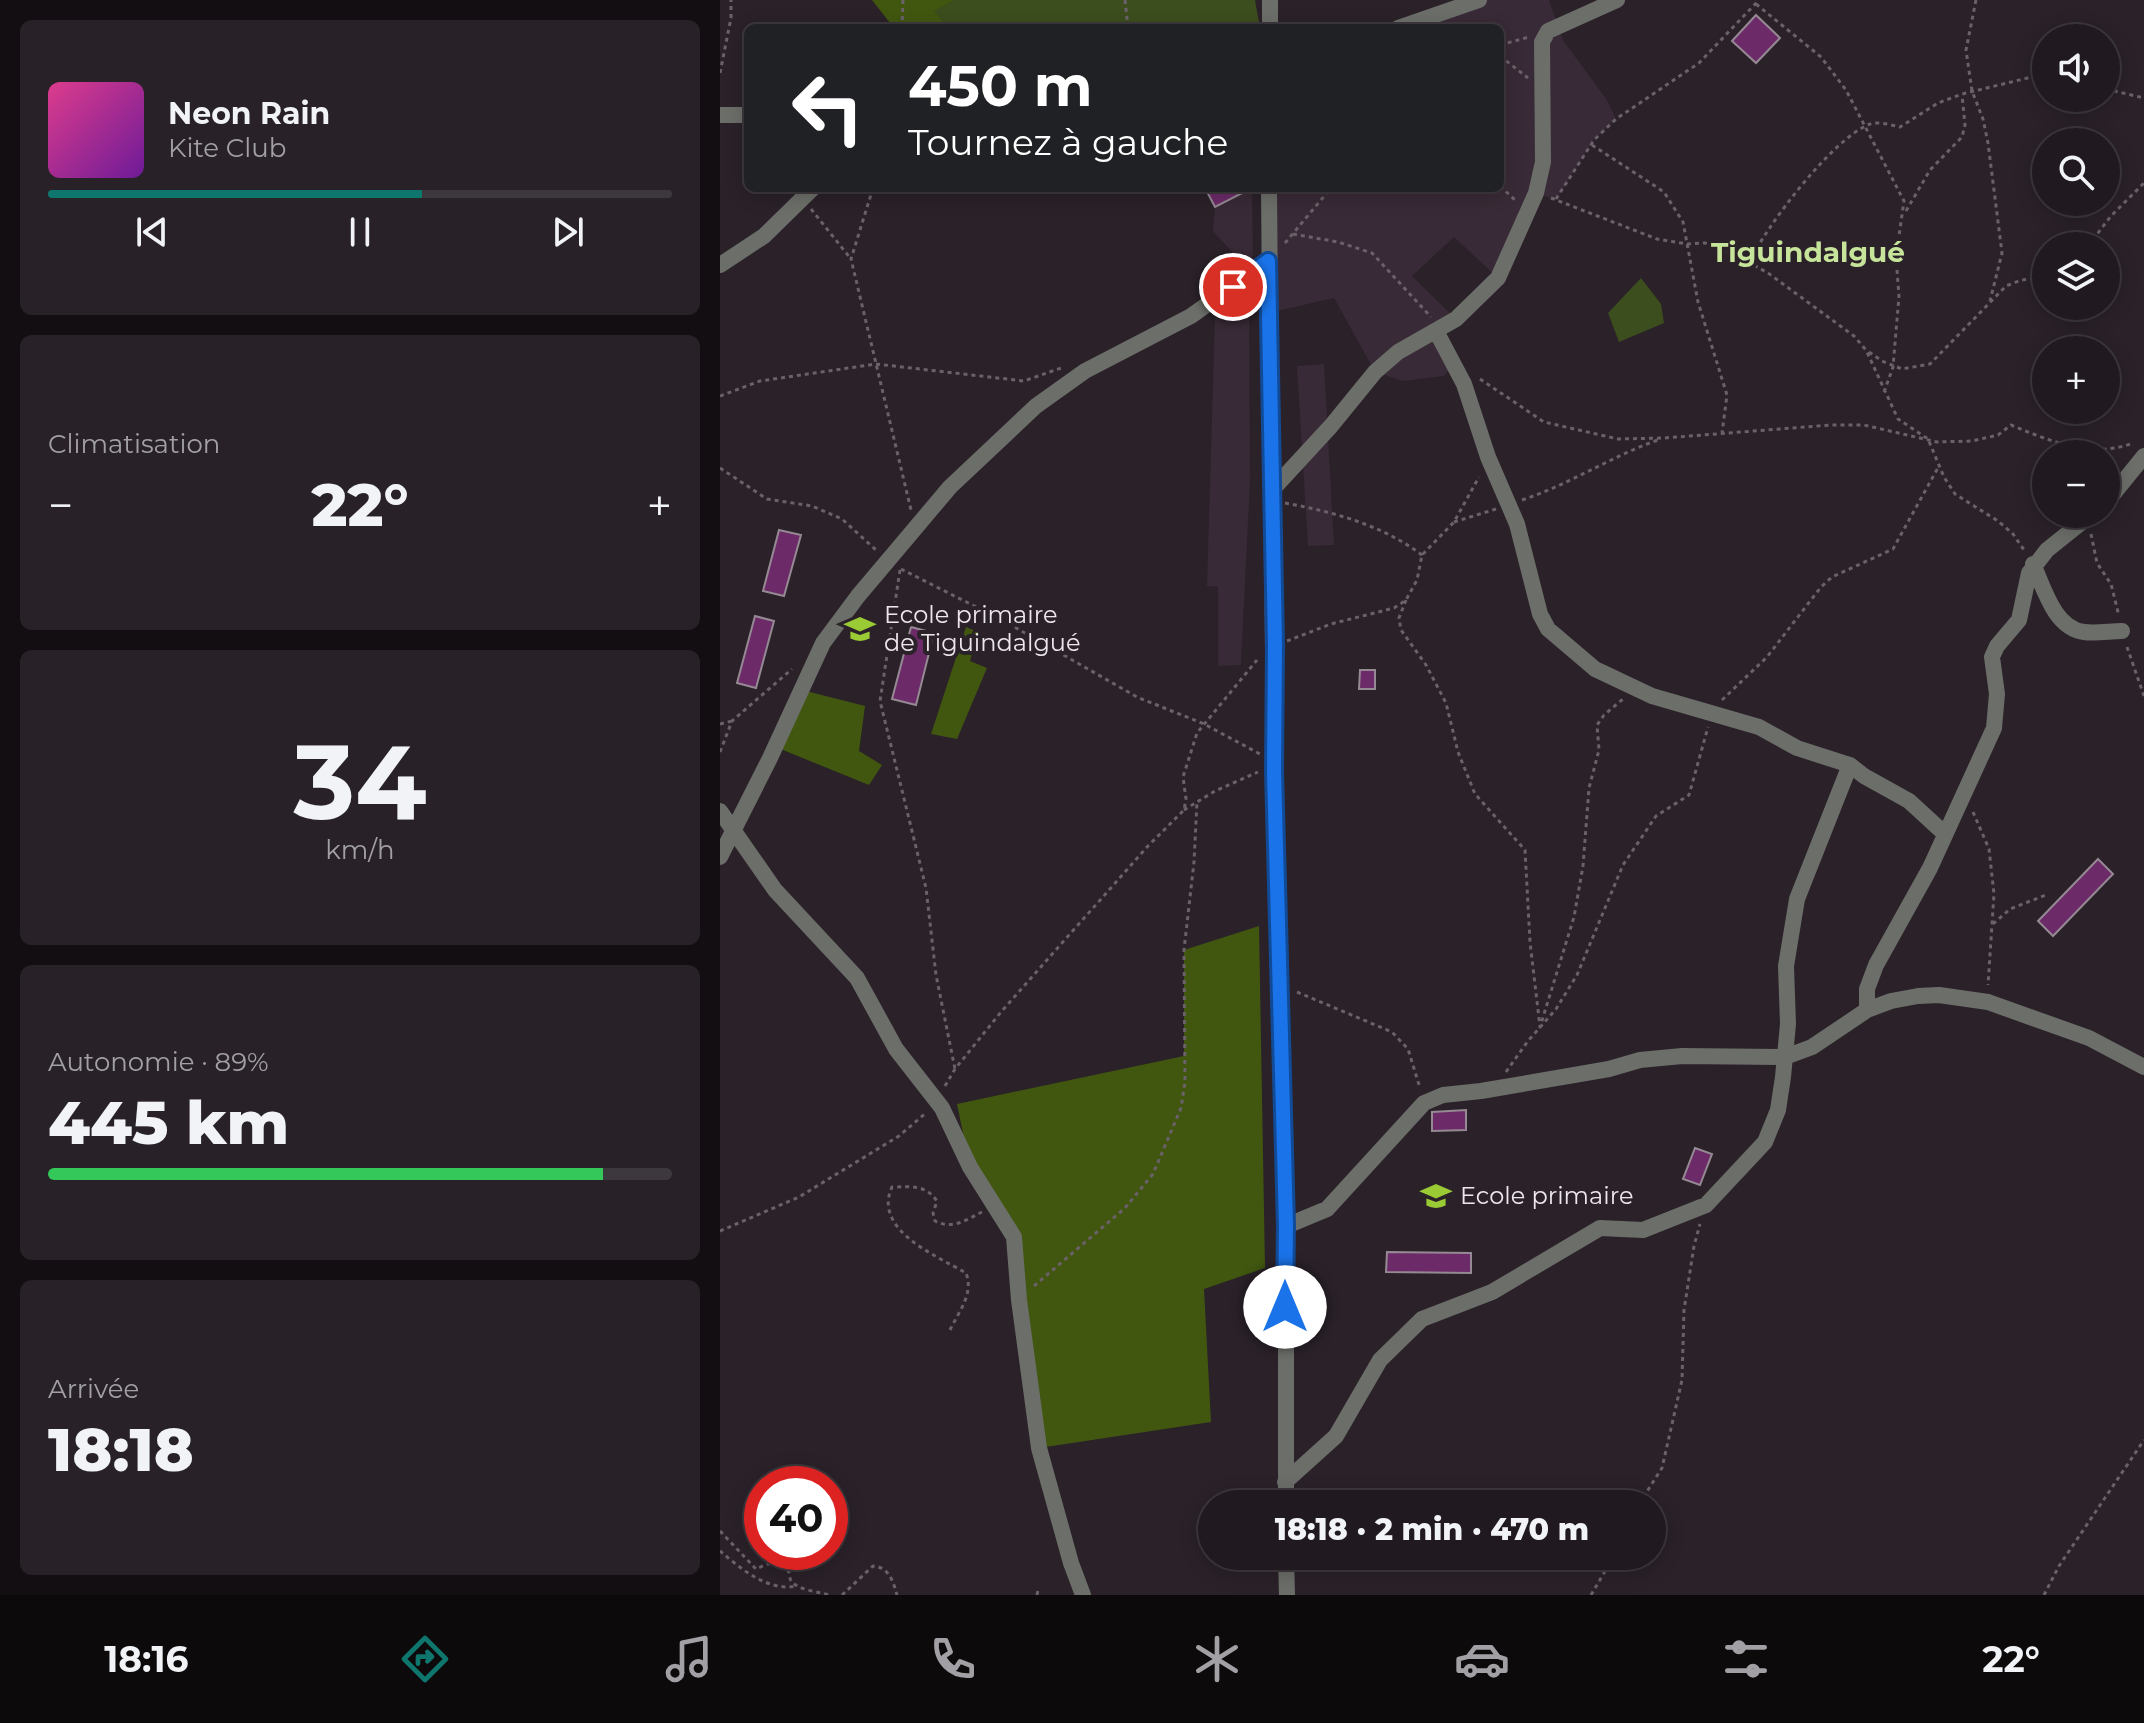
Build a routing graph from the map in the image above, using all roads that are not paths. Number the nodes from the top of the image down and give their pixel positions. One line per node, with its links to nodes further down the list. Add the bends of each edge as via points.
1 (1270, 0): 4 (street)
2 (1479, 0): 5 (street)
3 (1617, 0): 12 (street, via 1548,31 1542,42 1543,162 1536,193 1498,278)
4 (1270, 24)
5 (1410, 24)
6 (720, 115): 7 (street)
7 (744, 115)
8 (1269, 192): 10 (street)
9 (807, 193): 11 (street, via 764,236)
10 (1268, 261): 15 (street); 21 (street, via 1191,316 1085,371 1036,406 950,487 823,643)
11 (720, 265)
12 (1436, 331): 15 (street, via 1375,372); 19 (street, via 1464,384 1517,524 1548,629 1595,669 1652,696 1759,727 1797,748)
13 (2144, 456): 14 (street)
14 (2120, 486)
15 (1272, 495): 27 (street)
16 (2074, 528): 17 (street)
17 (2033, 564): 18 (street, via 2054,612 2073,629); 22 (street, via 2019,620 1991,661 1994,728)
18 (2122, 631)
19 (1850, 765): 22 (street, via 1909,801); 25 (street, via 1797,899 1786,966)
20 (720, 811): 21 (street)
21 (734, 829): 23 (street); 31 (street, via 775,890 857,978 896,1049 942,1108 970,1167 1014,1237 1039,1448)
22 (1945, 834): 24 (street, via 1870,979)
23 (720, 857)
24 (1867, 1010): 25 (street, via 1812,1047); 26 (street, via 1918,996 1988,1002 2080,1034)
25 (1785, 1057): 27 (street, via 1640,1060 1443,1095 1424,1103 1327,1209); 28 (street, via 1778,1110 1765,1142 1706,1205 1643,1230 1600,1228 1492,1292 1422,1319 1380,1360 1336,1436)
26 (2144, 1067)
27 (1286, 1226): 28 (street)
28 (1285, 1482): 29 (street)
29 (1285, 1490)
30 (1286, 1570): 32 (street)
31 (1083, 1595)
32 (1287, 1595)

